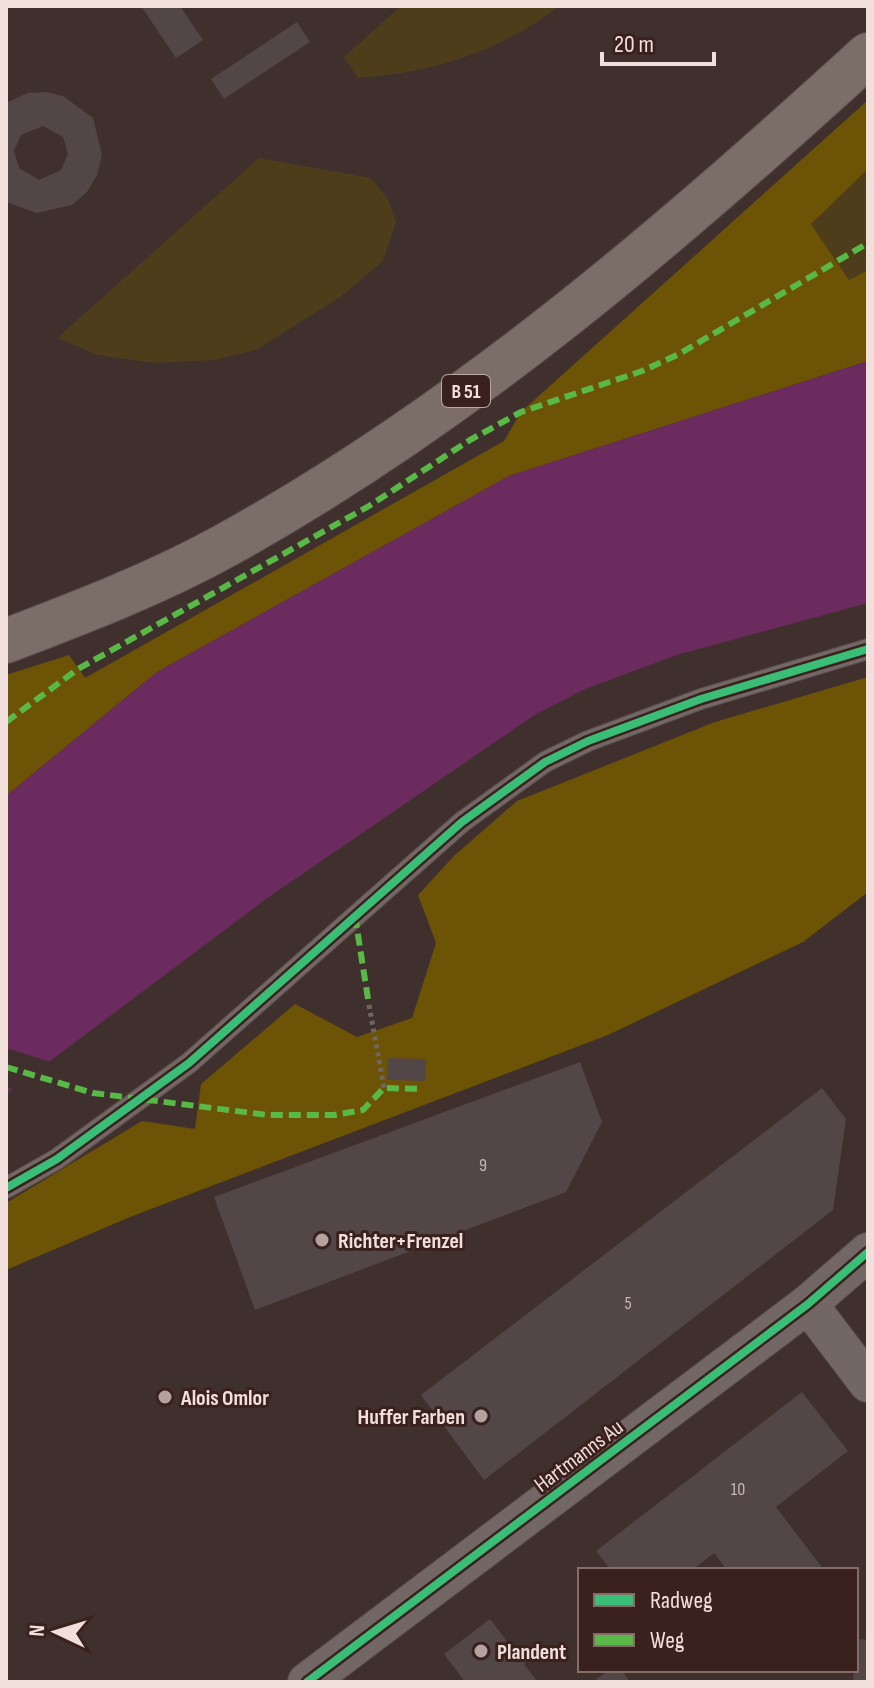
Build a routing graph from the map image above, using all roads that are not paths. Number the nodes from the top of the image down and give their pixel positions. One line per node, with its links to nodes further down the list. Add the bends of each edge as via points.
1 (868, 55): 2 (main road, B 51, via 701,207 442,409 228,544 127,594)
2 (6, 641)
3 (868, 649): 4 (lane, via 701,699 545,762 462,822 189,1063 57,1159)
4 (6, 1188)
5 (868, 1252): 6 (street, Hartmanns Au)
6 (808, 1304): 7 (street); 8 (street, Hartmanns Au)
7 (868, 1383)
8 (307, 1682)

